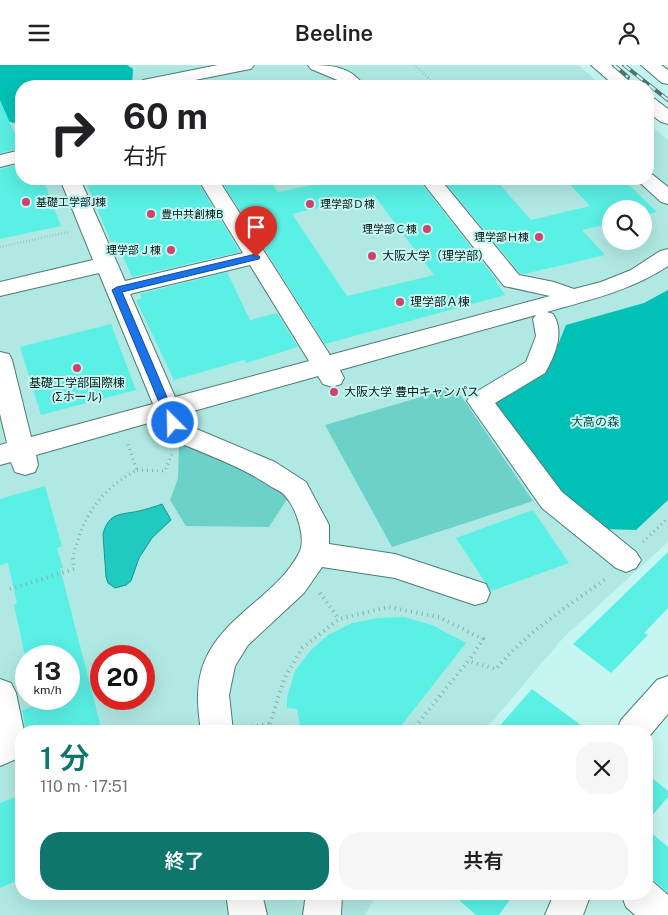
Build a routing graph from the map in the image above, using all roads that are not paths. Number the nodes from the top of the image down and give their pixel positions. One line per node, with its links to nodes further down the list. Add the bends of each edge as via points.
1 (245, 65): 6 (main road)
2 (317, 65): 7 (main road)
3 (600, 65): 8 (main road)
4 (650, 65): 5 (main road)
5 (668, 79)
6 (173, 80)
7 (350, 80)
8 (619, 80)
9 (654, 108): 10 (main road)
10 (668, 118)
11 (15, 157): 12 (main road)
12 (0, 161)
13 (72, 185): 20 (main road)
14 (212, 185): 19 (main road)
15 (435, 185): 24 (main road, via 512,281 554,289)
16 (653, 185): 17 (main road)
17 (668, 198)
18 (668, 256): 24 (main road, via 632,278)
19 (256, 257): 23 (main road); 27 (main road)
20 (106, 264): 22 (main road); 23 (main road)
21 (668, 275): 24 (main road, via 643,290)
22 (0, 289)
23 (117, 290): 28 (main road)
24 (583, 301): 25 (main road); 27 (main road)
25 (545, 319): 27 (main road); 32 (main road, via 548,337 536,367 480,401 552,500)
26 (0, 360): 29 (main road)
27 (328, 372): 28 (main road)
28 (175, 422): 29 (main road); 29 (main road, via 125,437); 31 (main road, via 296,489 315,525)
29 (16, 456): 30 (main road)
30 (0, 472)
31 (315, 555): 33 (main road, via 394,566); 36 (main road, via 294,584 237,636 220,662 213,695)
32 (626, 560)
33 (475, 593)
34 (0, 693): 38 (main road, via 10,746)
35 (665, 698): 37 (main road)
36 (216, 725)
37 (639, 725)
38 (0, 750)
39 (245, 900): 43 (main road)
40 (323, 900): 44 (main road)
41 (570, 900): 45 (main road)
42 (646, 900): 46 (main road)
43 (248, 915)
44 (322, 915)
45 (564, 915)
46 (663, 915)

